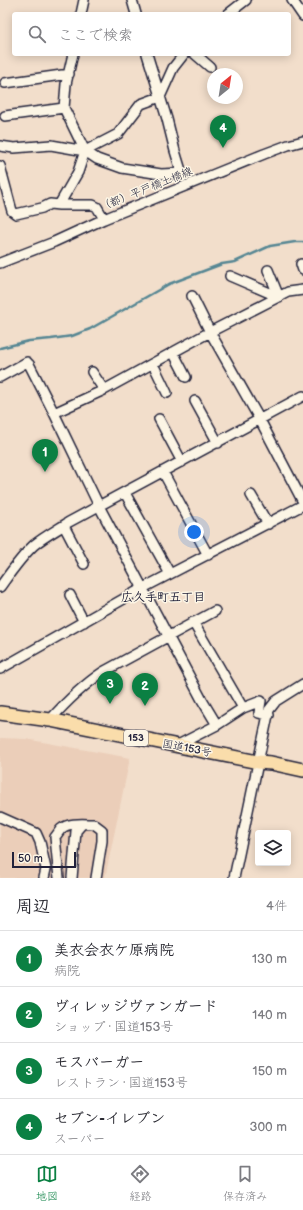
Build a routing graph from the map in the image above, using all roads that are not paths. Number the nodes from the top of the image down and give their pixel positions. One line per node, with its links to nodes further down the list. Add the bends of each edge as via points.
1 (84, 0): 5 (street)
2 (132, 0): 6 (street)
3 (246, 0): 7 (street)
4 (292, 0): 8 (street)
5 (81, 12)
6 (135, 12)
7 (231, 12)
8 (303, 16)
9 (72, 56): 14 (street)
10 (148, 56): 16 (street)
11 (182, 56): 16 (street, via 173,68)
12 (197, 56): 13 (street)
13 (210, 67)
14 (68, 74): 15 (street); 17 (street)
15 (5, 83)
16 (160, 97): 21 (street, via 141,104 118,134); 23 (street)
17 (64, 108): 18 (street); 21 (street)
18 (4, 116)
19 (303, 142): 24 (street, （都）平戸橋土橋線, via 264,154)
20 (0, 146): 21 (street, via 14,148 50,145)
21 (85, 151): 23 (street, via 122,168 160,174); 25 (street, via 78,172)
22 (0, 166): 25 (street, via 12,210 16,214 50,204)
23 (182, 173): 24 (street)
24 (186, 186): 26 (street, （都）平戸橋土橋線)
25 (59, 205): 26 (street, via 93,206)
26 (104, 219): 27 (street, （都）平戸橋土橋線)
27 (0, 263)
28 (268, 270): 32 (street)
29 (230, 276): 32 (street)
30 (303, 290): 32 (street, via 288,292)
31 (192, 296): 33 (street)
32 (279, 297): 33 (street)
33 (210, 332): 34 (street); 45 (street)
34 (173, 352): 35 (street); 38 (street)
35 (153, 364): 39 (street); 40 (street)
36 (92, 372): 39 (street)
37 (0, 377): 43 (street, via 28,363)
38 (186, 377)
39 (104, 390): 43 (street)
40 (167, 393)
41 (303, 396): 45 (street)
42 (195, 401): 46 (street)
43 (54, 413): 53 (street)
44 (159, 419): 47 (street)
45 (260, 420): 46 (street); 51 (street)
46 (218, 443): 47 (street)
47 (182, 462): 48 (street)
48 (163, 472): 49 (street); 56 (street)
49 (125, 493): 53 (street); 58 (street)
50 (251, 495): 54 (street)
51 (303, 502)
52 (303, 505): 54 (street)
53 (100, 506): 55 (street); 60 (street)
54 (268, 524): 56 (street)
55 (64, 526): 57 (street); 59 (street, via 33,546)
56 (208, 555): 58 (street)
57 (84, 564)
58 (170, 574): 60 (street)
59 (0, 587)
60 (143, 588): 63 (street); 65 (street)
61 (70, 595): 63 (street)
62 (215, 611): 64 (street)
63 (84, 622): 66 (street)
64 (194, 622): 65 (street); 68 (street)
65 (168, 636): 71 (street, via 90,681 67,700); 72 (street)
66 (0, 669)
67 (303, 684): 70 (street, via 276,701)
68 (243, 708): 70 (street, via 261,701 259,713); 72 (street)
69 (0, 713): 71 (highway, 国道153号 / 153)
70 (268, 715): 74 (street)
71 (50, 720): 73 (highway, 国道153号 / 153)
72 (217, 725): 73 (street)
73 (176, 746): 74 (highway, 国道153号 / 153)
74 (258, 762): 75 (highway, 国道153号 / 153); 84 (street)
75 (303, 770)
76 (0, 817): 79 (street, via 36,833 46,869)
77 (82, 824): 78 (street); 82 (street, via 76,831); 83 (street, via 94,824 102,830)
78 (64, 828): 80 (street, via 55,837); 81 (street, via 61,835)
79 (44, 878)
80 (59, 878)
81 (65, 878)
82 (72, 878)
83 (96, 878)
84 (234, 878)

